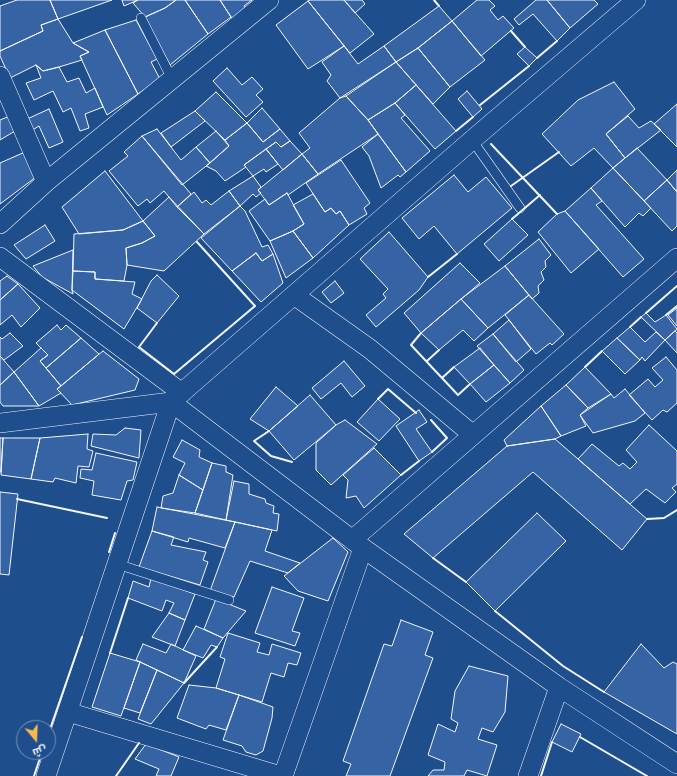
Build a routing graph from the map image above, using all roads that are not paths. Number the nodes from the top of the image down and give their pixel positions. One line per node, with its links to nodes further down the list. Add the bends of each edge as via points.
1 (636, 0): 6 (street)
2 (266, 1): 5 (street)
3 (141, 18): 5 (lane)
4 (0, 76): 7 (street)
5 (172, 80): 7 (street)
6 (472, 140): 8 (lane); 12 (street)
7 (46, 182): 9 (street)
8 (520, 208)
9 (0, 224)
10 (0, 257): 13 (street)
11 (676, 262): 15 (street)
12 (294, 295): 13 (street); 15 (street, via 370,349)
13 (176, 397): 14 (street); 16 (street); 17 (street)
14 (0, 423)
15 (473, 435): 16 (street)
16 (357, 544): 19 (street); 23 (street)
17 (117, 564): 18 (lane); 20 (street)
18 (229, 600)
19 (559, 687): 21 (street); 24 (street)
20 (68, 712): 22 (street); 23 (street)
21 (677, 764)
22 (46, 776)
23 (282, 776)
24 (528, 776)

